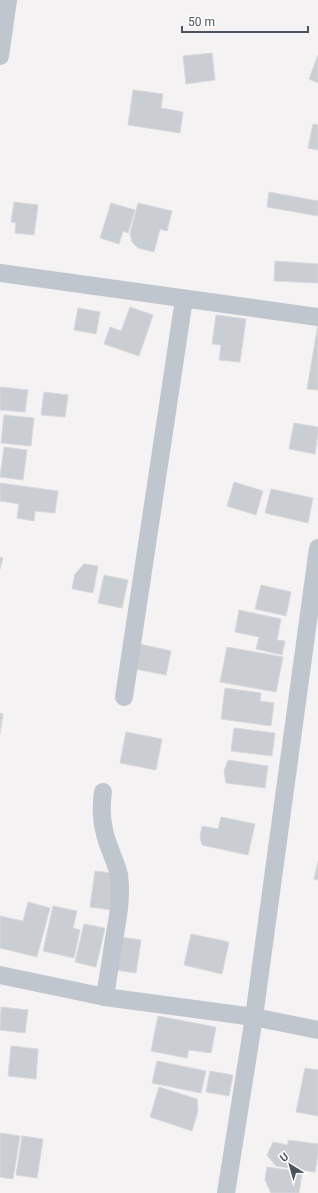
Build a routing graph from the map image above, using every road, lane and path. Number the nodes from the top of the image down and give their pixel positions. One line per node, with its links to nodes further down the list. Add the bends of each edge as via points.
1 (8, 0): 2 (street)
2 (0, 56)
3 (0, 273): 4 (street)
4 (184, 299): 5 (street); 7 (street)
5 (318, 317)
6 (318, 548): 11 (street)
7 (124, 696)
8 (103, 792): 10 (street, via 103,824 119,876 120,893)
9 (0, 975): 10 (street)
10 (105, 996): 11 (street)
11 (254, 1017): 12 (street); 13 (street)
12 (318, 1030)
13 (226, 1193)

